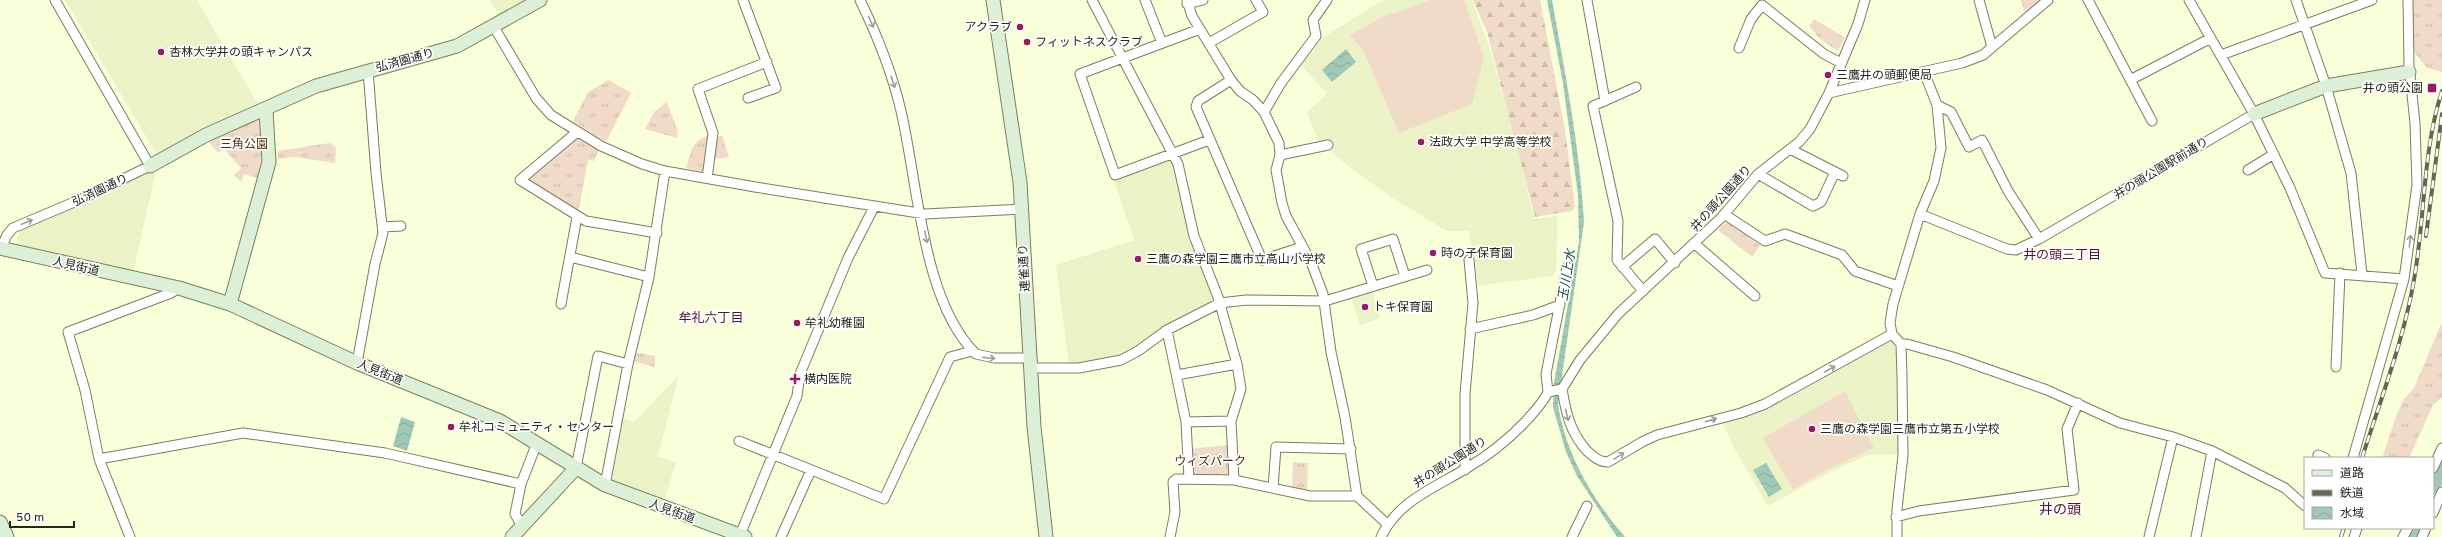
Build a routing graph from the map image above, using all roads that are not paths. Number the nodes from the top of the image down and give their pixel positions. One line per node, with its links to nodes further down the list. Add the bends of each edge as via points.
1 (55, 0): 55 (street)
2 (540, 0): 22 (main road, 弘済園通り)
3 (743, 0): 31 (street)
4 (860, 0): 62 (street, one-way to 62, via 881,45 897,94)
5 (993, 0): 61 (main road, 連雀通り, via 1012,123)
6 (1092, 0): 30 (street)
7 (1146, 0): 25 (street)
8 (1203, 0): 20 (street)
9 (1256, 0): 26 (street, via 1263,12)
10 (1327, 0): 45 (street, via 1313,20 1316,36 1281,83)
11 (1587, 0): 42 (street)
12 (1865, 0): 32 (street, 井の頭公園通り, via 1858,24)
13 (1980, 0): 27 (street)
14 (2048, 0): 27 (street)
15 (2088, 0): 37 (street)
16 (2189, 0): 24 (street)
17 (2296, 0): 21 (street)
18 (2372, 0): 21 (street)
19 (2408, 0): 35 (street)
20 (1187, 2): 23 (street)
21 (2305, 26): 29 (street); 38 (street)
22 (494, 27): 33 (main road, 弘済園通り, via 457,46); 48 (street, via 536,98 551,115)
23 (1200, 29): 25 (street); 26 (street)
24 (2211, 38): 29 (street); 37 (street)
25 (1162, 43): 30 (street)
26 (1209, 44): 36 (street)
27 (1992, 47): 34 (street, via 1983,55 1962,64)
28 (1739, 48): 32 (street, via 1751,19 1762,4 1824,54)
29 (2221, 55): 46 (street)
30 (1123, 58): 52 (street); 52 (street, via 1080,74 1115,175)
31 (767, 62): 41 (street, via 776,88); 59 (street, via 698,88 714,133)
32 (1841, 63): 40 (street, 井の頭公園通り)
33 (368, 70): 44 (main road, 弘済園通り, via 316,86); 67 (street)
34 (1924, 72): 40 (street); 43 (street)
35 (2409, 72): 38 (main road, 井の頭公園駅前通り); 83 (street, one-way to 35, via 2417,185 2415,124)
36 (1231, 80): 45 (street); 49 (street, via 1198,101 1196,107)
37 (2130, 80): 47 (street)
38 (2326, 86): 46 (main road, 井の頭公園駅前通り); 80 (street, via 2351,173)
39 (1636, 87): 42 (street)
40 (1829, 93): 51 (street, 井の頭公園通り, via 1810,129)
41 (748, 98)
42 (1605, 101): 77 (street, via 1593,106 1618,220 1617,254)
43 (1937, 105): 64 (street, via 1941,131 1938,168 1932,189); 69 (street, via 1951,112 1969,147 1982,140 2008,191)
44 (266, 110): 55 (main road, 弘済園通り, via 226,126); 91 (main road, via 269,162)
45 (1264, 112): 54 (street, via 1276,136)
46 (2254, 114): 53 (street); 69 (street, 井の頭公園駅前通り)
47 (2152, 121)
48 (577, 132): 56 (street, via 624,157); 65 (street, via 520,180)
49 (1209, 140): 52 (street); 71 (street, via 1262,260)
50 (1328, 145): 54 (street)
51 (1790, 149): 58 (street, 井の頭公園通り); 58 (street, via 1839,174 1821,202 1813,206)
52 (1172, 154): 90 (street, via 1178,164 1194,236)
53 (2274, 154): 57 (street); 79 (street, via 2325,272)
54 (1280, 155): 71 (street, via 1276,170 1282,203)
55 (150, 166): 72 (street, 弘済園通り, one-way to 55, via 13,228)
56 (665, 170): 59 (street); 68 (street)
57 (2248, 170)
58 (1758, 174): 63 (street, 井の頭公園通り)
59 (707, 178): 60 (street)
60 (874, 207): 62 (street); 116 (street, via 848,258 800,374 797,396)
61 (1021, 209): 62 (street); 100 (main road, 連雀通り)
62 (921, 214): 98 (street, one-way to 98, via 942,305)
63 (1724, 214): 70 (street, 井の頭公園通り); 85 (street, via 1766,242 1785,234 1842,255 1855,271)
64 (1920, 214): 69 (street, 井の頭公園駅前通り, via 2007,249 2018,250); 85 (street)
65 (577, 217): 68 (street, via 586,221); 73 (street)
66 (400, 226): 67 (street)
67 (383, 227): 99 (street)
68 (657, 233): 82 (street)
69 (2039, 239)
70 (1695, 244): 75 (street, 井の頭公園通り); 88 (street)
71 (1302, 247): 89 (street, via 1318,278)
72 (1, 248): 86 (main road, 人見街道)
73 (570, 257): 82 (street); 92 (street)
74 (1469, 260): 94 (street, via 1473,303)
75 (1675, 263): 77 (street, via 1655,239); 87 (street, 井の頭公園通り)
76 (1567, 267): 93 (street)
77 (1622, 267): 87 (street)
78 (1427, 270): 81 (street)
79 (2340, 273): 80 (street); 103 (street)
80 (2362, 274): 83 (street)
81 (1405, 276): 84 (street); 84 (street, via 1393,239 1361,249)
82 (649, 277): 101 (street)
83 (2404, 279): 117 (street)
84 (1373, 286): 89 (street)
85 (1898, 286): 96 (street, via 1891,316)
86 (179, 288): 91 (main road, 人見街道); 118 (street, via 68,332)
87 (1643, 291): 105 (street, 井の頭公園通り, via 1599,337)
88 (1755, 296)
89 (1325, 301): 90 (street, via 1246,300); 114 (street, via 1333,363)
90 (1220, 303): 95 (street); 102 (street)
91 (230, 304): 99 (main road, 人見街道)
92 (561, 304)
93 (1560, 306): 94 (street); 106 (street, via 1546,374)
94 (1470, 329): 122 (street, via 1465,394)
95 (1168, 330): 100 (street, via 1121,360 1079,368); 104 (street)
96 (1892, 334): 97 (street); 105 (street, one-way to 96, via 1567,417 1577,440 1598,460 1608,462 1647,439 1765,404)
97 (1901, 344): 107 (street, via 1953,357); 133 (street, via 1903,455)
98 (972, 351): 100 (street, one-way to 100, via 987,358); 121 (street, via 950,357 884,499)
99 (357, 363): 112 (main road, 人見街道, via 500,421)
100 (1030, 363): 142 (main road, 連雀通り)
101 (628, 364): 120 (street, via 598,356); 126 (street)
102 (1237, 364): 104 (street); 108 (street, via 1241,389)
103 (2336, 367)
104 (1177, 375): 109 (street)
105 (1561, 389): 106 (street)
106 (1549, 392): 122 (street, 井の頭公園通り, via 1513,435)
107 (2078, 403): 110 (street, via 2120,423); 133 (street, via 2067,429 2074,490 1919,510)
108 (1231, 421): 109 (street); 124 (street)
109 (1186, 422): 123 (street)
110 (2173, 437): 115 (street); 147 (street)
111 (739, 441): 116 (street)
112 (537, 443): 120 (main road, 人見街道); 125 (street)
113 (2442, 448): 119 (street)
114 (1350, 449): 127 (street, via 1276,447); 129 (street)
115 (2212, 451): 130 (street, via 2285,488); 148 (street)
116 (774, 455): 121 (street); 137 (street)
117 (2353, 457)
118 (99, 459): 125 (street, via 243,433 385,453); 139 (street)
119 (2434, 466)
120 (576, 468): 126 (main road, 人見街道); 136 (main road)
121 (810, 470): 141 (street)
122 (1465, 470): 135 (street, 井の頭公園通り, via 1408,503)
123 (1189, 479): 124 (street); 143 (street, via 1176,479 1174,482 1175,512)
124 (1234, 480): 127 (street)
125 (521, 484): 136 (street, via 515,514)
126 (605, 485): 137 (main road, 人見街道)
127 (1273, 488): 129 (street, via 1310,496)
128 (2442, 492): 132 (street)
129 (1357, 496): 135 (street)
130 (2304, 505)
131 (1587, 506): 145 (street)
132 (2434, 511)
133 (1896, 517): 146 (street)
134 (0, 522): 138 (main road)
135 (1387, 524): 144 (street, 井の頭公園通り)
136 (522, 526): 140 (main road)
137 (742, 536)
138 (7, 537)
139 (130, 537)
140 (512, 537)
141 (782, 537)
142 (1046, 537)
143 (1170, 537)
144 (1381, 537)
145 (1572, 537)
146 (1897, 537)
147 (2150, 537)
148 (2196, 537)

